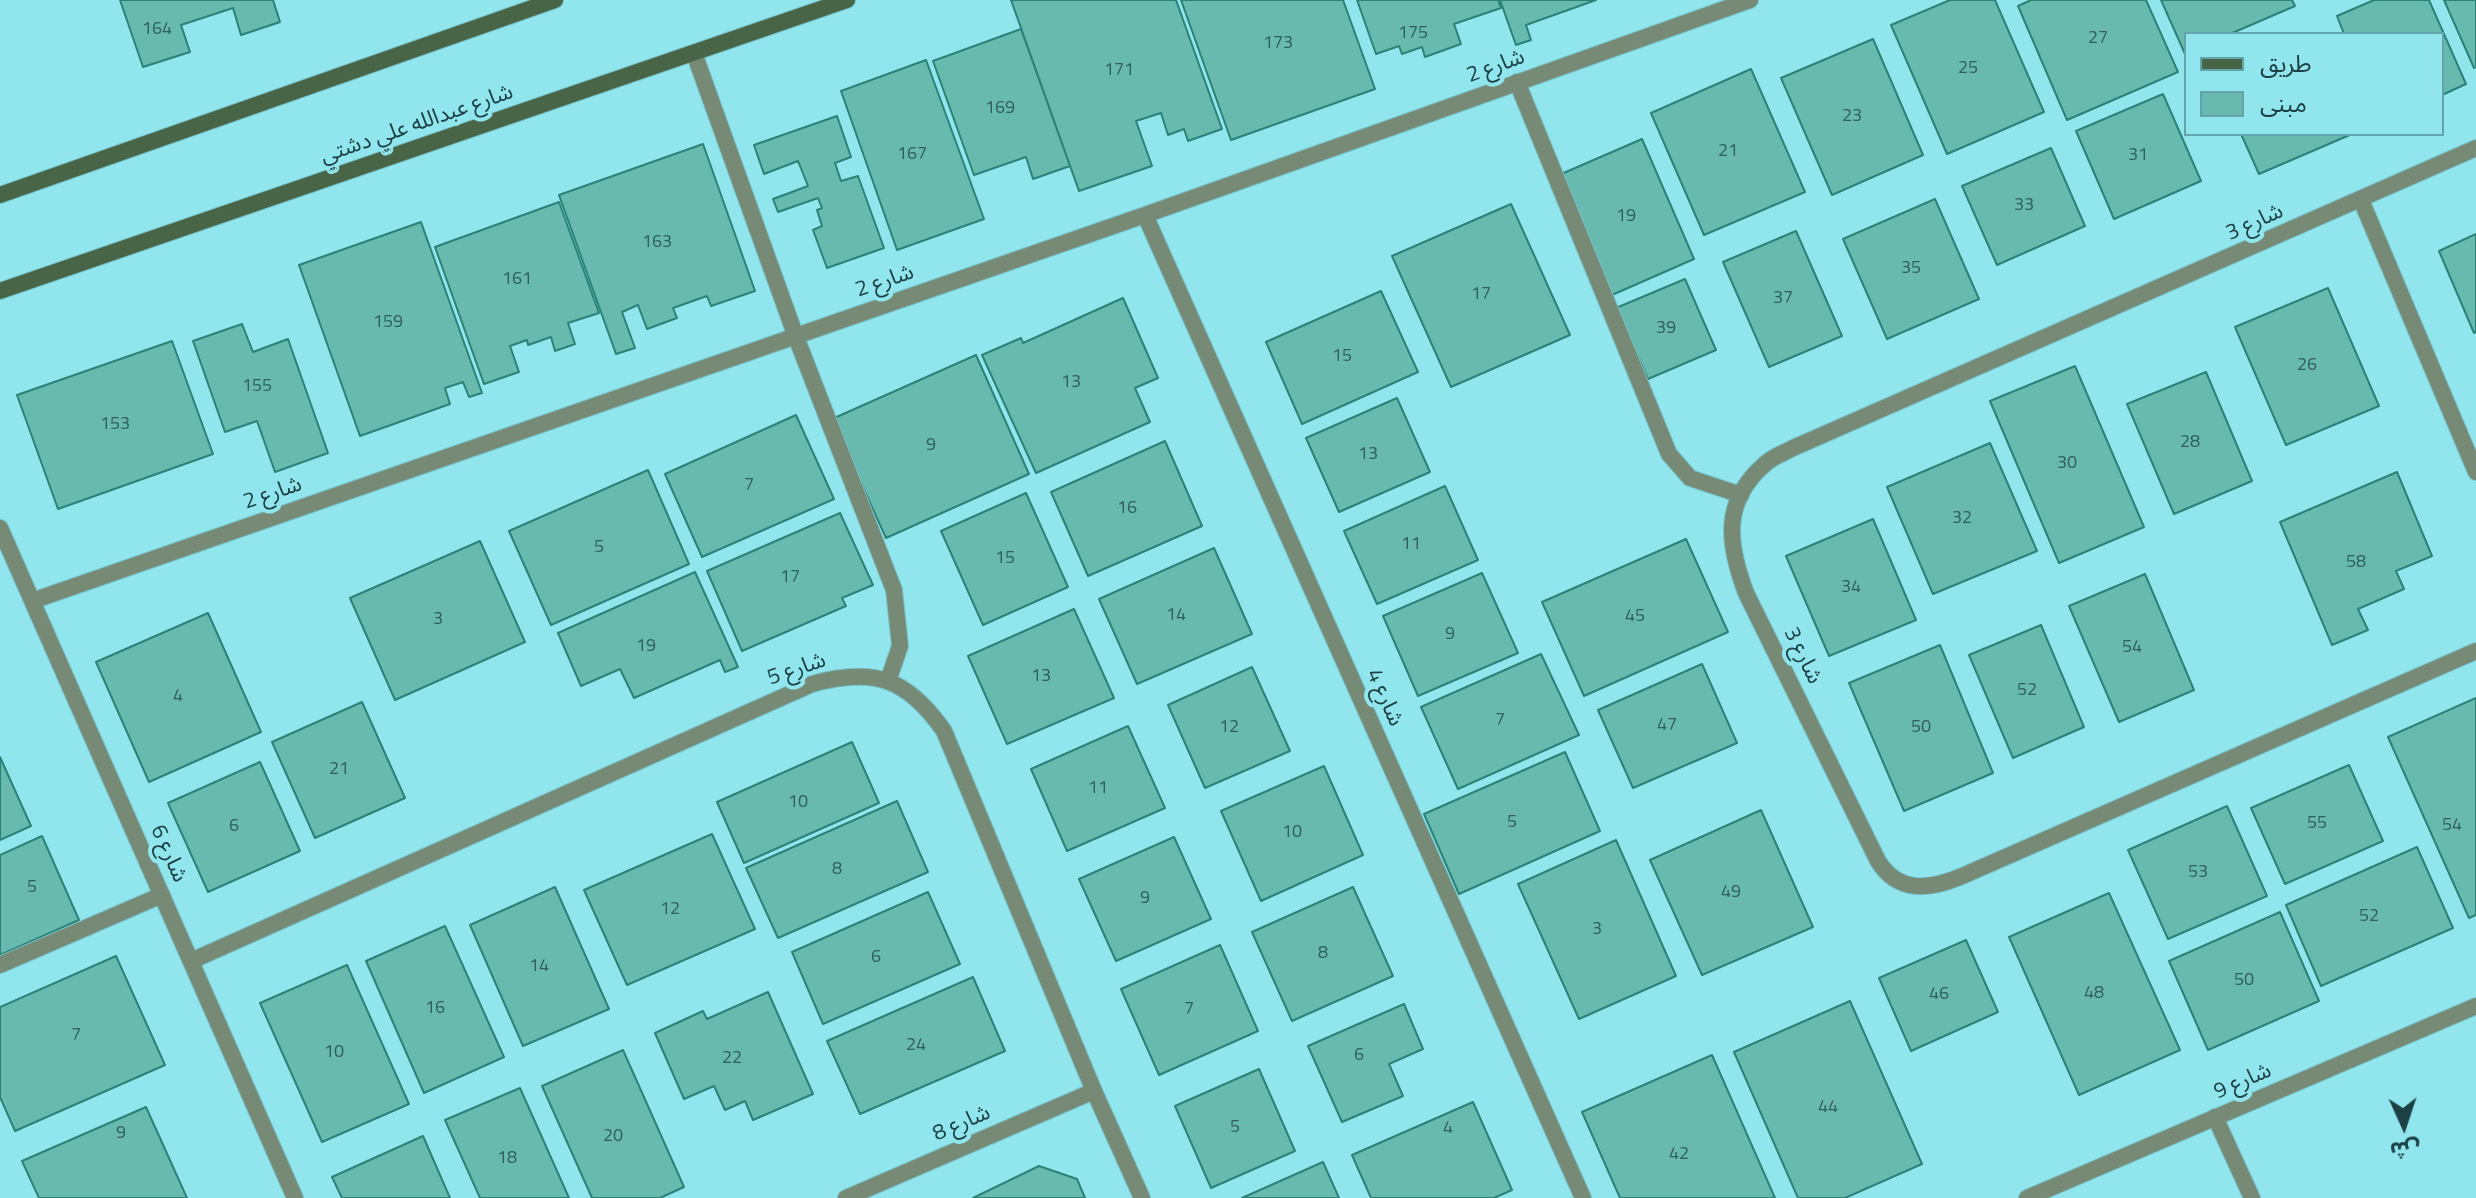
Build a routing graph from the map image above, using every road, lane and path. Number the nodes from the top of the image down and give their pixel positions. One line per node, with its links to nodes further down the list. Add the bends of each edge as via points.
1 (555, 0): 7 (main road)
2 (847, 0): 4 (main road, شارع عبدالله علي دشتي)
3 (1750, 0): 5 (street, شارع 2)
4 (694, 53): 10 (main road, شارع عبدالله علي دشتي); 11 (street)
5 (1517, 82): 9 (street, شارع 2); 13 (street, via 1669,454 1690,478)
6 (2476, 148): 8 (street, شارع 3)
7 (0, 195)
8 (2361, 200): 12 (street); 13 (street, شارع 3, via 1793,448 1766,462)
9 (1145, 215): 11 (street, شارع 2); 27 (street, شارع 4)
10 (0, 291)
11 (796, 337): 15 (street, شارع 2); 17 (street, via 894,590 900,646)
12 (2476, 472)
13 (1741, 495): 16 (street, شارع 3, via 1731,530 1746,593 1878,861 1893,878 1914,886 1944,884)
14 (0, 528): 15 (street, شارع 6)
15 (32, 601): 18 (street, شارع 6)
16 (2476, 651)
17 (888, 681): 19 (street, شارع 5, via 851,677 812,684); 22 (street, شارع 5, via 919,699 944,731)
18 (162, 895): 19 (street, شارع 6); 20 (street)
19 (191, 961): 24 (street, شارع 6)
20 (0, 965)
21 (2476, 1006): 23 (street, شارع 9)
22 (1094, 1091): 25 (street, شارع 8); 26 (street, شارع 5)
23 (2215, 1117): 28 (street, شارع 9); 29 (street)
24 (295, 1198)
25 (846, 1198)
26 (1142, 1198)
27 (1583, 1198)
28 (2027, 1198)
29 (2252, 1198)

